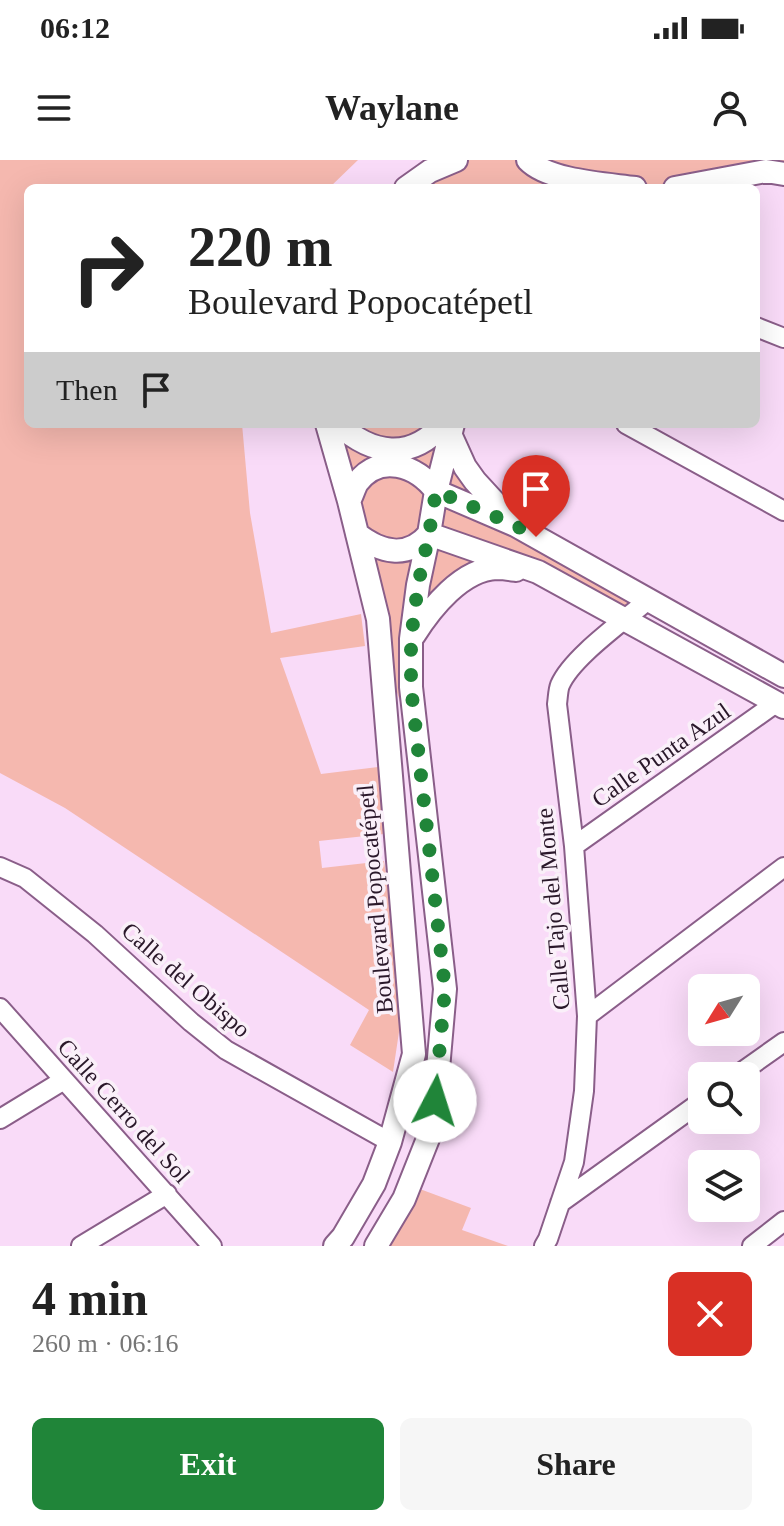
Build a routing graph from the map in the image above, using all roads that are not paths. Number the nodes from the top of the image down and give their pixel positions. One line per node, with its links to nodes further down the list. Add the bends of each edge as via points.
1 (456, 160): 4 (street)
2 (528, 160): 5 (street, via 536,168 573,180)
3 (784, 174): 6 (street, via 766,171)
4 (412, 184)
5 (604, 184)
6 (696, 184)
7 (760, 329): 8 (street)
8 (784, 338)
9 (328, 428): 16 (street, Boulevard Popocatépetl)
10 (343, 428): 11 (street, via 361,442 390,449 406,448)
11 (449, 428): 15 (street); 18 (street, via 465,467)
12 (634, 428): 14 (street)
13 (649, 428): 14 (street)
14 (657, 440): 17 (street)
15 (436, 491): 16 (street, via 411,469 390,465 363,477); 18 (street); 20 (street)
16 (349, 501): 19 (street, Boulevard Popocatépetl)
17 (784, 511)
18 (515, 525): 22 (street)
19 (357, 534): 20 (street, via 398,551 410,550); 37 (street, Boulevard Popocatépetl, via 378,619 414,1054)
20 (429, 534): 21 (street); 24 (street)
21 (538, 572): 23 (street); 24 (street, via 494,568 477,574 430,610)
22 (648, 600): 23 (street, Calle Tajo del Monte); 25 (street)
23 (625, 621): 26 (street); 27 (street, Calle Tajo del Monte, via 577,662 559,687)
24 (411, 639): 44 (street, via 411,687 445,989 433,1126 404,1199)
25 (784, 676)
26 (780, 705): 27 (street, Calle Punta Azul)
27 (574, 846): 31 (street, Calle Tajo del Monte)
28 (0, 867): 37 (street, Calle del Obispo, via 25,878 95,934 226,1050)
29 (784, 867): 31 (street)
30 (0, 1008): 34 (street, Calle Cerro del Sol)
31 (587, 1016): 39 (street, Calle Tajo del Monte, via 574,1162)
32 (784, 1042): 33 (street)
33 (756, 1062)
34 (64, 1080): 36 (street); 38 (street, Calle Cerro del Sol)
35 (688, 1111): 39 (street)
36 (0, 1119)
37 (390, 1142): 43 (street, Boulevard Popocatépetl, via 374,1184)
38 (167, 1194): 41 (street); 42 (street, Calle Cerro del Sol)
39 (560, 1203): 45 (street, Calle Tajo del Monte)
40 (784, 1221): 46 (street)
41 (81, 1246)
42 (212, 1246)
43 (335, 1246)
44 (376, 1246)
45 (544, 1246)
46 (752, 1246)

